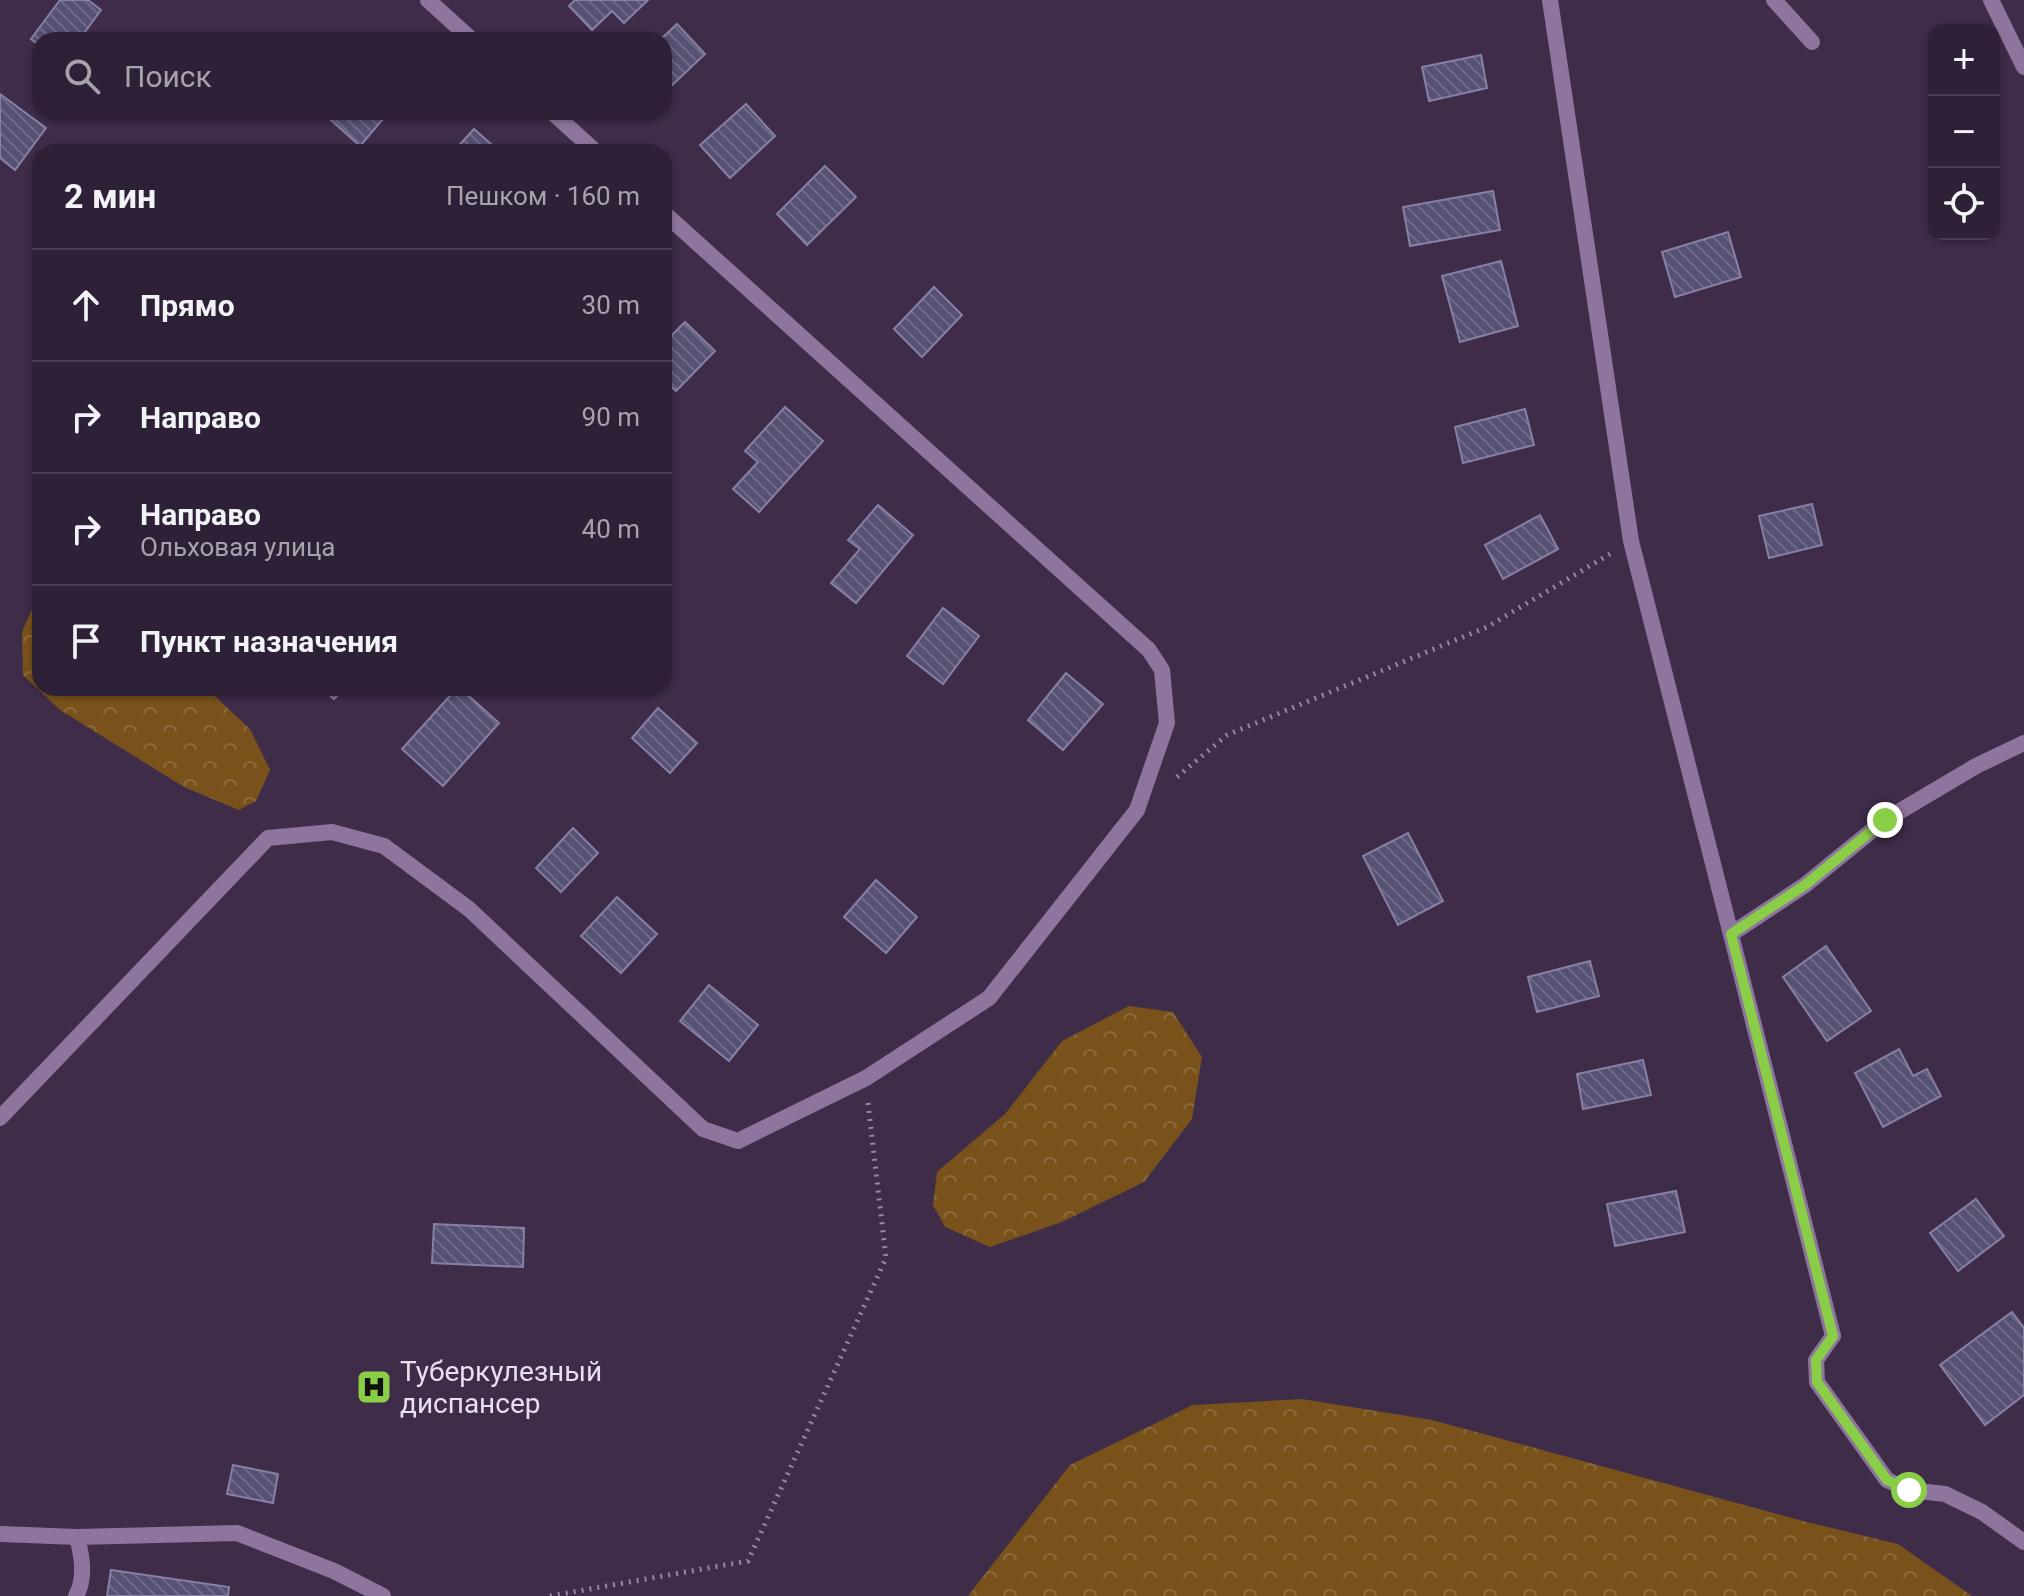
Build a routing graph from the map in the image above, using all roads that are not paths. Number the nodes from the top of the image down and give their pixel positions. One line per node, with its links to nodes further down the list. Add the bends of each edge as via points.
1 (428, 0): 5 (street)
2 (1550, 0): 12 (street, via 1631,541)
3 (1774, 0): 6 (street)
4 (1991, 0): 7 (street)
5 (463, 32)
6 (1812, 42)
7 (2024, 67)
8 (561, 120): 9 (street)
9 (587, 144)
10 (672, 220): 13 (street, via 1149,650 1162,670 1167,723 1137,810 989,998 866,1078 738,1141 703,1129 469,909 384,846 332,832 268,838)
11 (2024, 743): 12 (street, via 1885,820 1805,885)
12 (1731, 934): 16 (street, via 1833,1336 1816,1360 1817,1382 1887,1480 1909,1490 1945,1494)
13 (0, 1118)
14 (0, 1534): 15 (street)
15 (77, 1537): 17 (street, via 83,1562); 18 (street, via 237,1533)
16 (2024, 1542)
17 (76, 1596)
18 (383, 1596)

